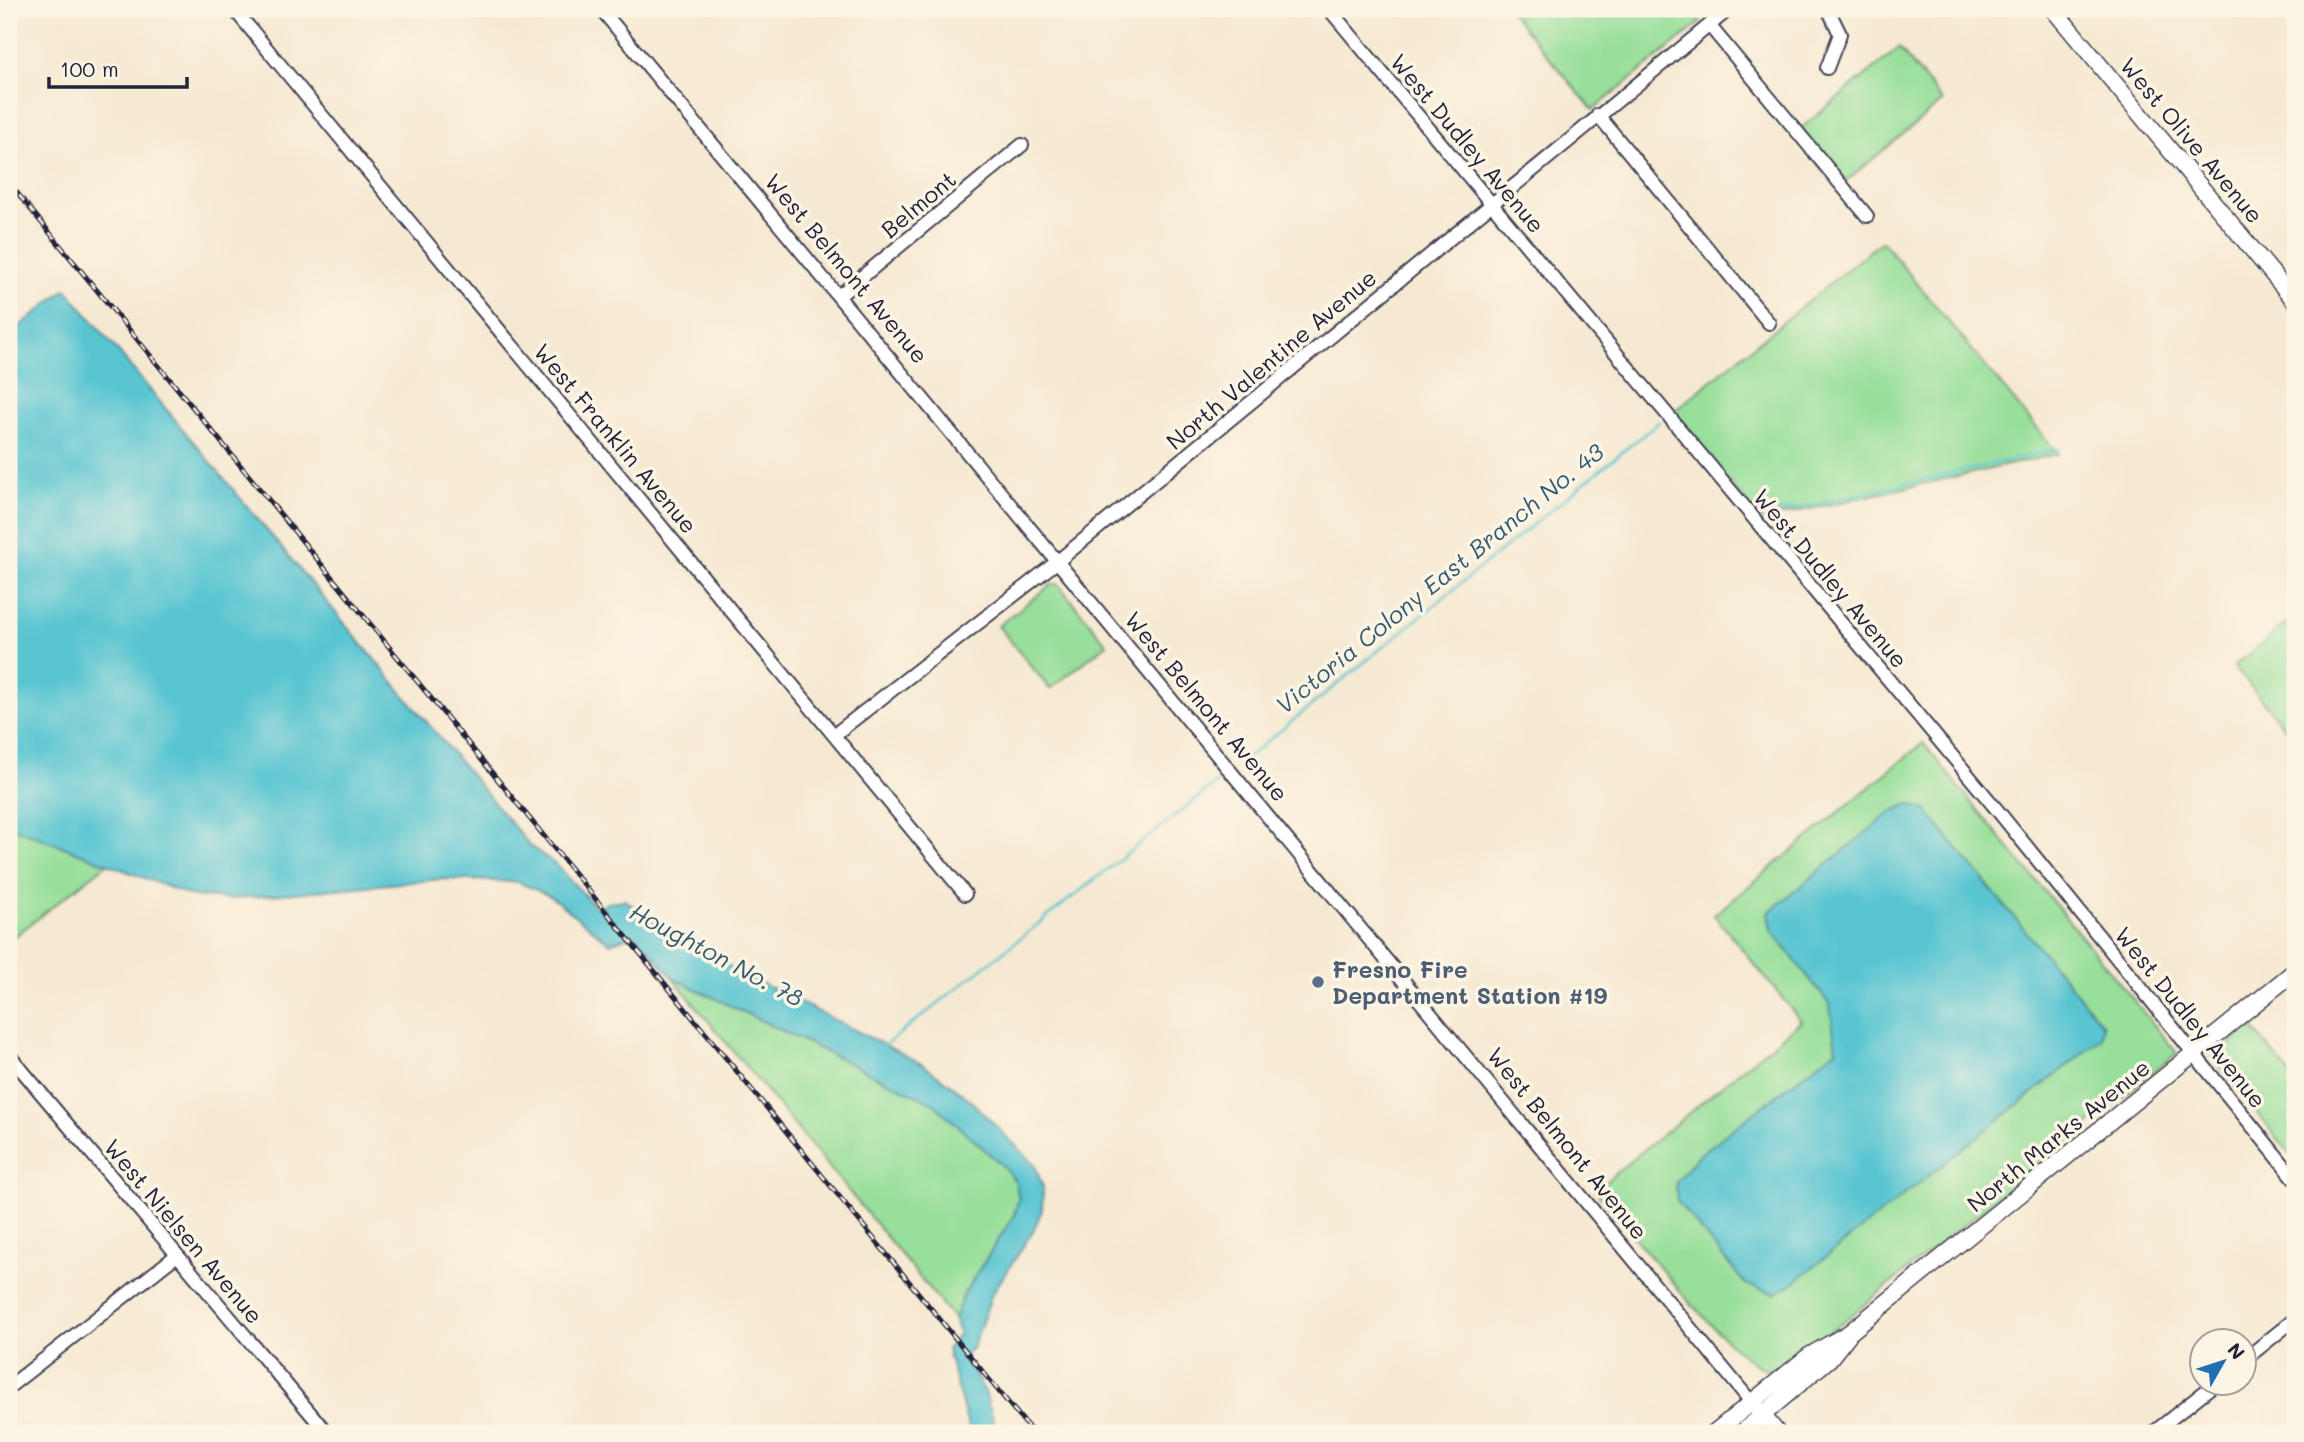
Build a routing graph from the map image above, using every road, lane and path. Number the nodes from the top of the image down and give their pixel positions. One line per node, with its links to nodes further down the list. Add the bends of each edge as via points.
1 (234, 9): 17 (street, West Franklin Avenue)
2 (601, 9): 13 (street, West Belmont Avenue)
3 (1329, 9): 11 (street, West Dudley Avenue)
4 (1728, 9): 7 (street, North Valentine Avenue)
5 (1828, 9): 8 (street, via 1840,34)
6 (2053, 9): 14 (main road, West Olive Avenue)
7 (1709, 25): 9 (street, North Valentine Avenue); 12 (street)
8 (1827, 68)
9 (1598, 116): 11 (street, North Valentine Avenue); 15 (street)
10 (1022, 145): 13 (street, Belmont)
11 (1491, 204): 16 (street, North Valentine Avenue); 20 (street, West Dudley Avenue, via 1990,801)
12 (1867, 216)
13 (840, 295): 16 (street, West Belmont Avenue)
14 (2295, 301)
15 (1769, 323)
16 (1058, 561): 17 (street, North Valentine Avenue); 28 (street, West Belmont Avenue)
17 (835, 735): 18 (street, West Franklin Avenue)
18 (965, 894)
19 (2295, 971): 20 (main road, North Marks Avenue)
20 (2193, 1054): 22 (street, West Dudley Avenue); 28 (main road, North Marks Avenue, via 1849,1333 1809,1356)
21 (9, 1055): 23 (street, West Nielsen Avenue)
22 (2295, 1179)
23 (177, 1255): 26 (street); 29 (street, West Nielsen Avenue)
24 (2295, 1319): 25 (street)
25 (2258, 1349)
26 (9, 1387)
27 (2199, 1396): 33 (street)
28 (1758, 1409): 30 (main road, North Marks Avenue); 31 (main road, North Marks Avenue); 32 (main road, West Belmont Avenue)
29 (327, 1433)
30 (1714, 1433)
31 (1741, 1433)
32 (1777, 1433)
33 (2153, 1433)

